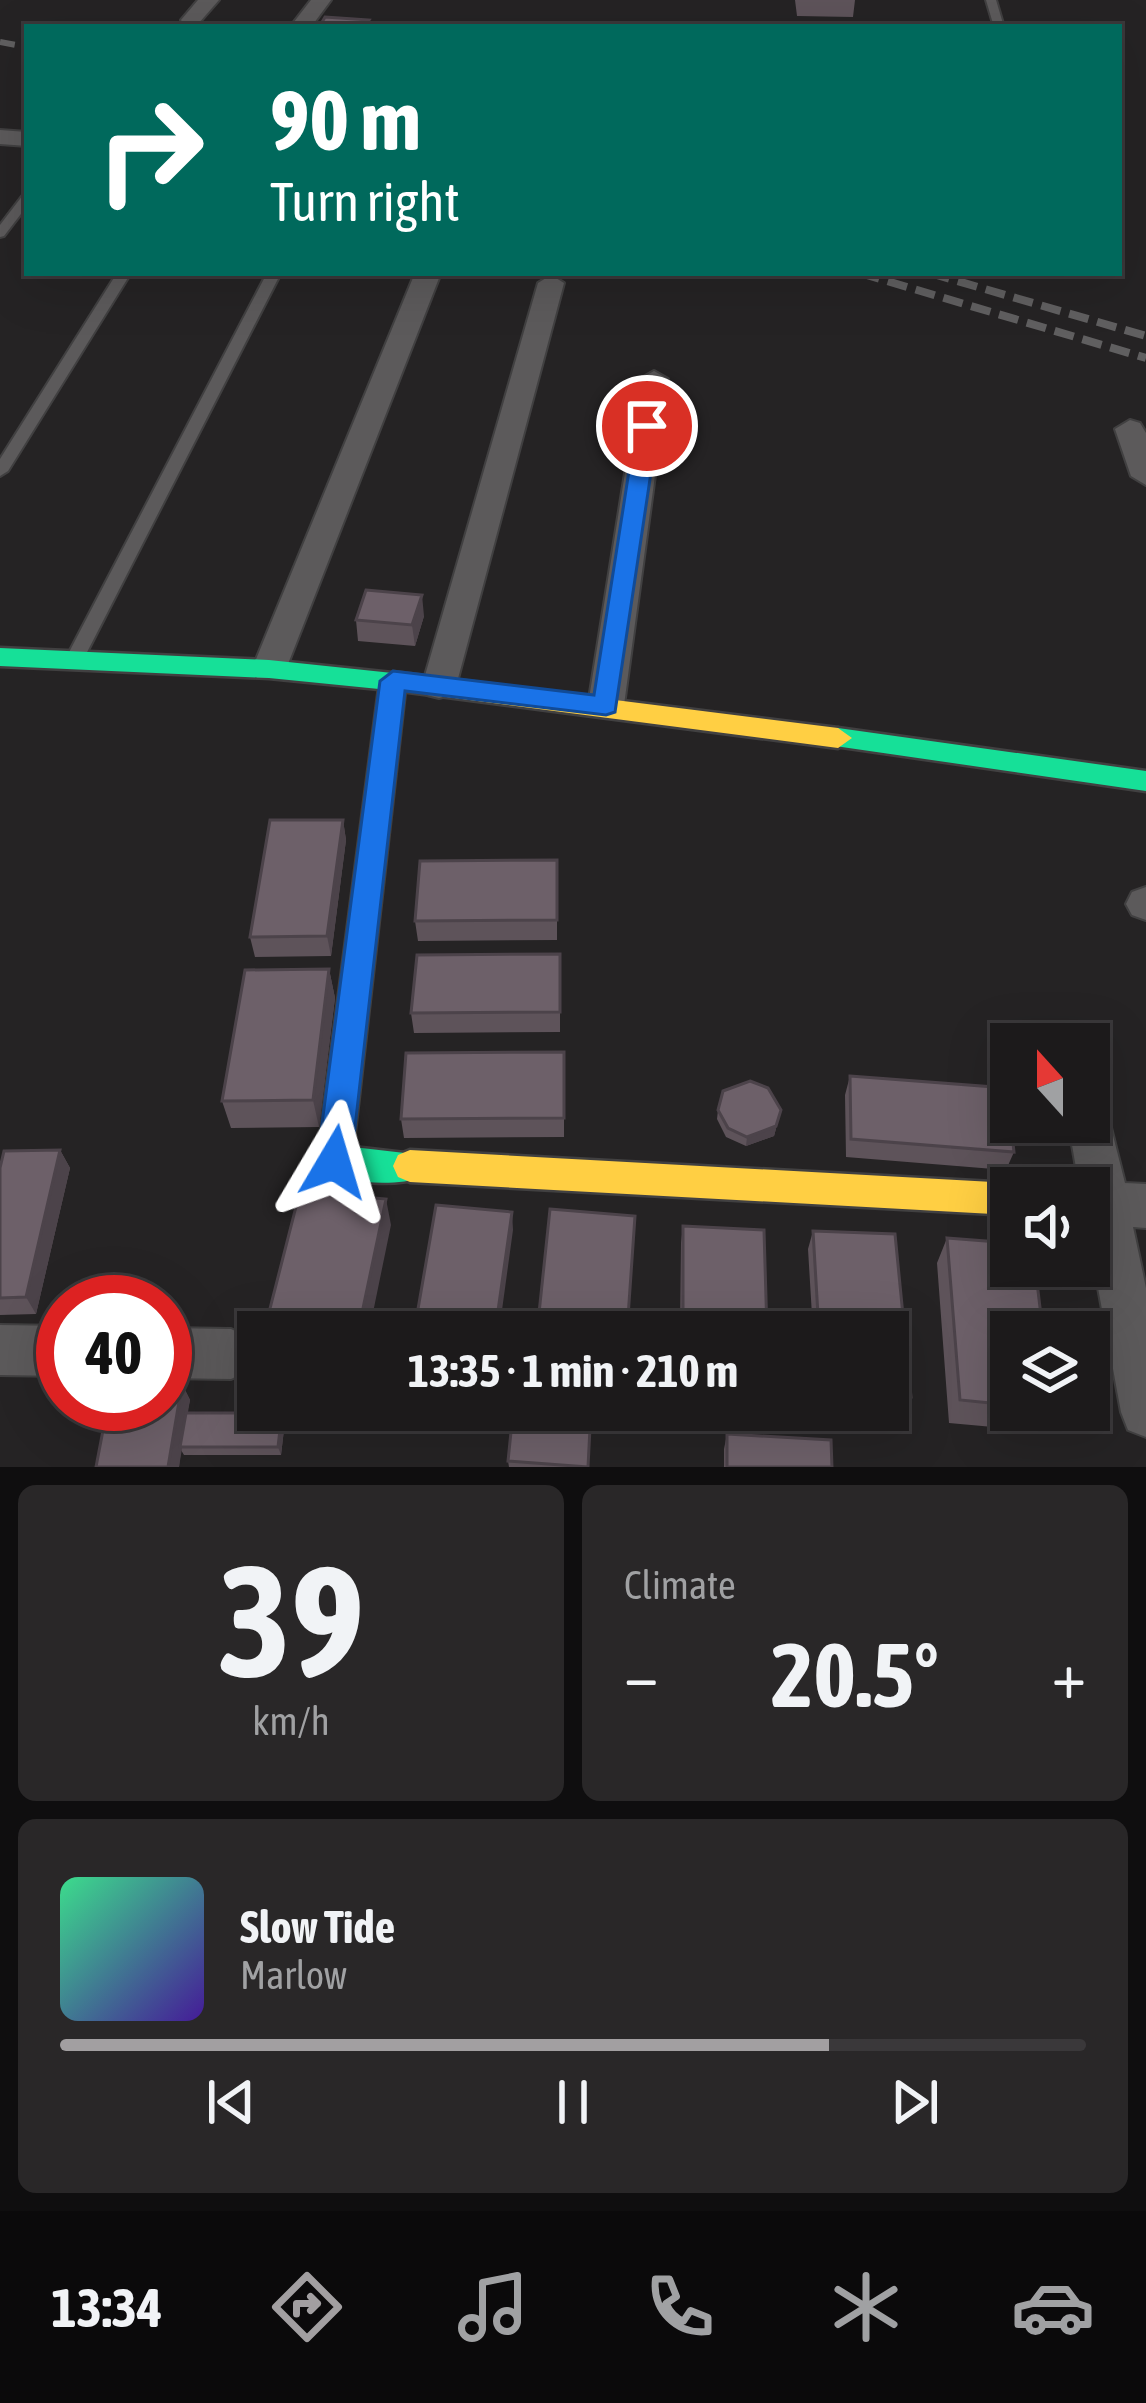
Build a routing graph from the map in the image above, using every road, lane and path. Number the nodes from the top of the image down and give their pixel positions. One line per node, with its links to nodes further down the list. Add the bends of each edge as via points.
1 (208, 0): 3 (street)
2 (321, 0): 4 (street)
3 (191, 20)
4 (302, 24)
5 (24, 202): 6 (lane)
6 (0, 233)
7 (122, 276): 13 (lane)
8 (272, 276): 16 (lane)
9 (427, 276): 17 (street)
10 (551, 283): 19 (street)
11 (654, 379): 20 (street)
12 (1130, 429): 14 (street)
13 (0, 471)
14 (1146, 476)
15 (0, 657): 16 (street)
16 (74, 660): 17 (street)
17 (269, 669): 18 (street)
18 (393, 681): 19 (street); 23 (street, via 334,1162)
19 (439, 686): 20 (street)
20 (606, 706): 21 (street)
21 (1146, 781)
22 (1096, 1143): 24 (street)
23 (990, 1197)
24 (1114, 1204): 29 (street)
25 (0, 1350): 26 (street)
26 (36, 1351)
27 (192, 1353): 28 (street)
28 (231, 1354)
29 (1146, 1412)

